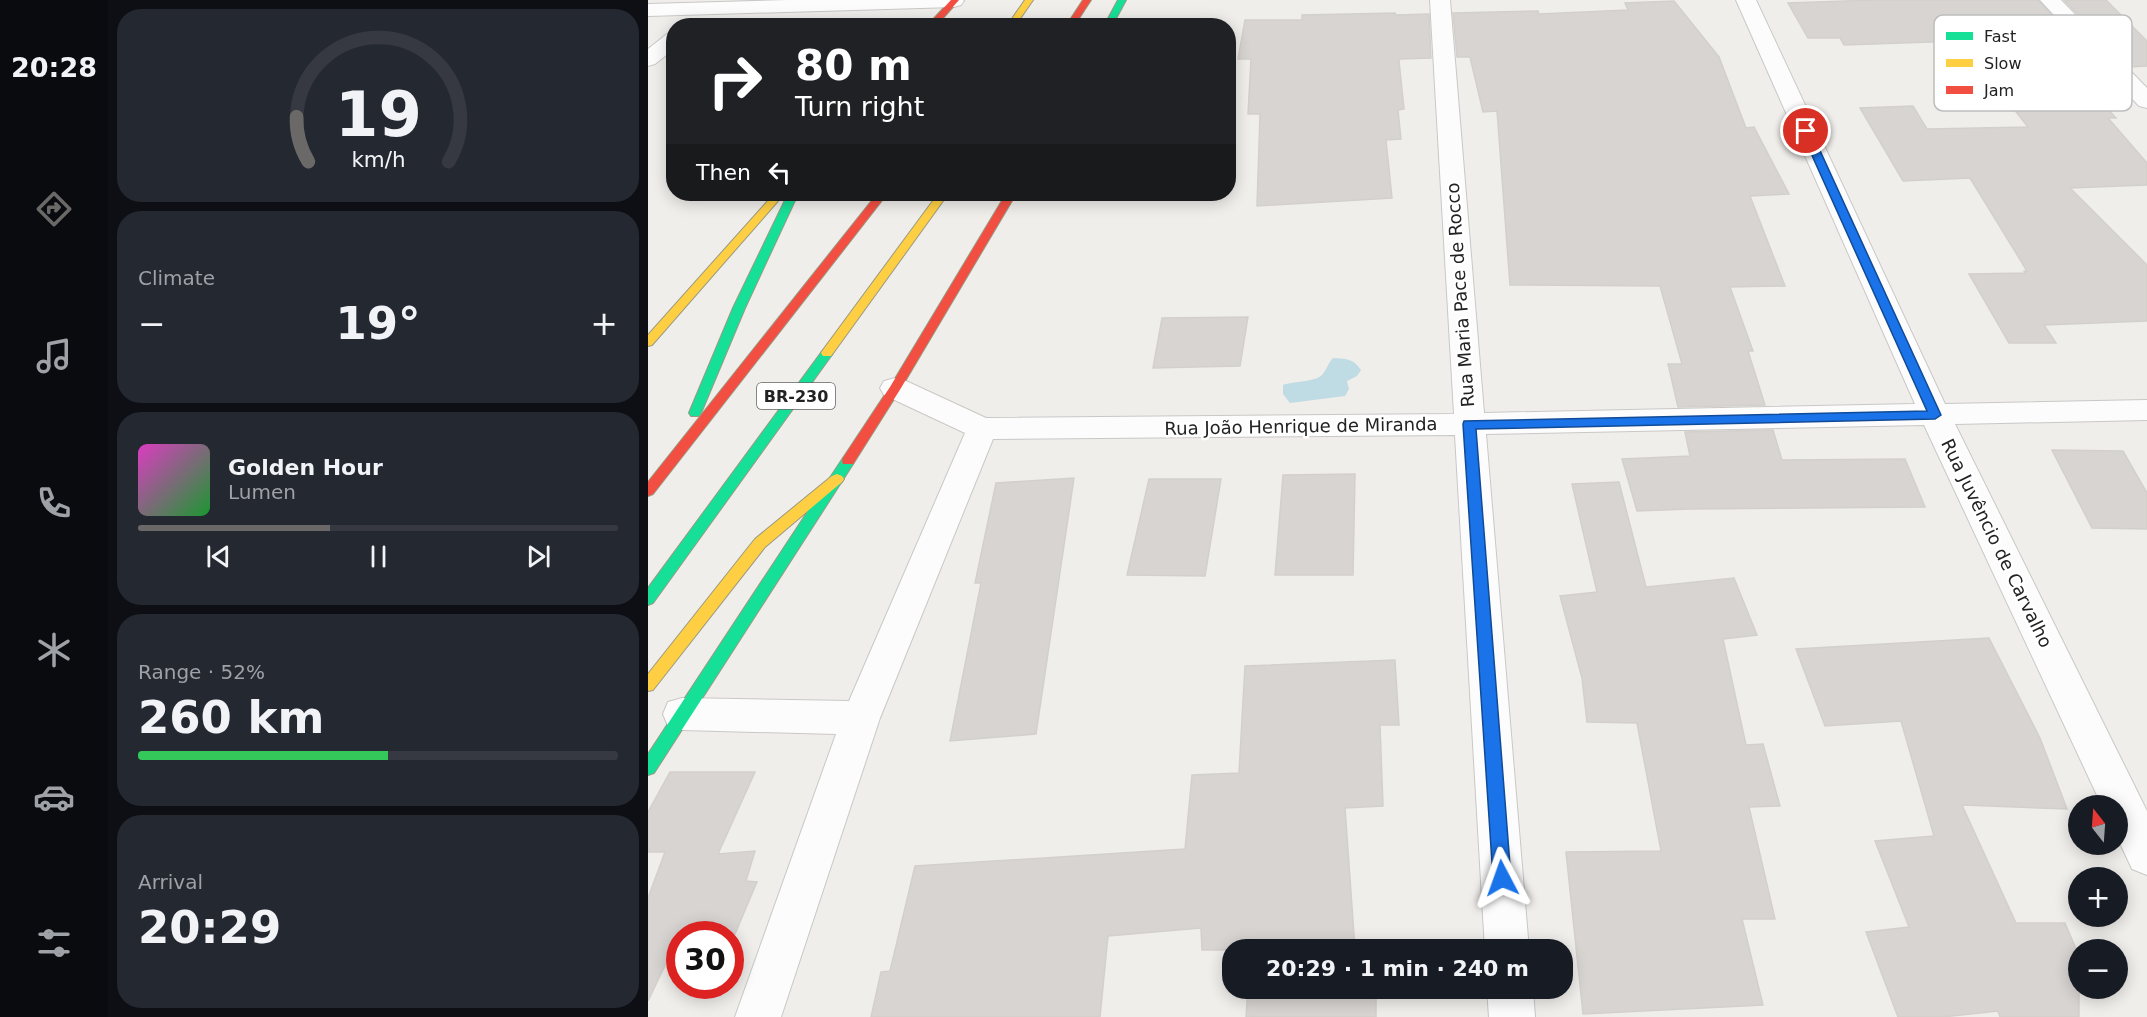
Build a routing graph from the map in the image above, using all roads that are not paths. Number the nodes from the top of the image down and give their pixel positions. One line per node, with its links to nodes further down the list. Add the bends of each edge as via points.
1 (1029, 0): 13 (main road)
2 (1087, 0): 14 (main road)
3 (1122, 0): 15 (main road)
4 (1440, 0): 29 (street, Rua Maria Pace de Rocco)
5 (1746, 0): 28 (street, Rua Juvêncio de Carvalho)
6 (2050, 0): 10 (street)
7 (954, 1): 8 (street); 12 (main road)
8 (712, 4): 9 (street); 11 (street)
9 (648, 10)
10 (2064, 15)
11 (696, 18)
12 (938, 18)
13 (1017, 18)
14 (1075, 18)
15 (1112, 18)
16 (666, 45): 17 (street)
17 (648, 60)
18 (2132, 85): 19 (street)
19 (2147, 101)
20 (773, 201): 25 (main road)
21 (791, 201): 31 (main road, via 739,308)
22 (877, 201): 31 (main road, BR-230)
23 (938, 201): 34 (main road, BR-230)
24 (1007, 201): 26 (main road)
25 (648, 342)
26 (895, 388): 30 (street, Rua João Henrique de Miranda); 32 (main road)
27 (2147, 410): 28 (street, Rua João Henrique de Miranda)
28 (1935, 415): 29 (street, Rua João Henrique de Miranda); 39 (street, Rua Juvêncio de Carvalho)
29 (1469, 424): 30 (street, Rua João Henrique de Miranda); 40 (street, Rua Maria Pace de Rocco)
30 (982, 429): 37 (street)
31 (678, 454): 33 (main road, BR-230)
32 (837, 479): 35 (main road, via 760,543); 36 (main road)
33 (648, 491)
34 (648, 599)
35 (648, 684)
36 (682, 714): 37 (street); 38 (main road)
37 (861, 718): 42 (street)
38 (648, 768)
39 (2147, 855)
40 (1506, 939)
41 (1511, 999): 43 (street)
42 (758, 1017)
43 (1512, 1017)

